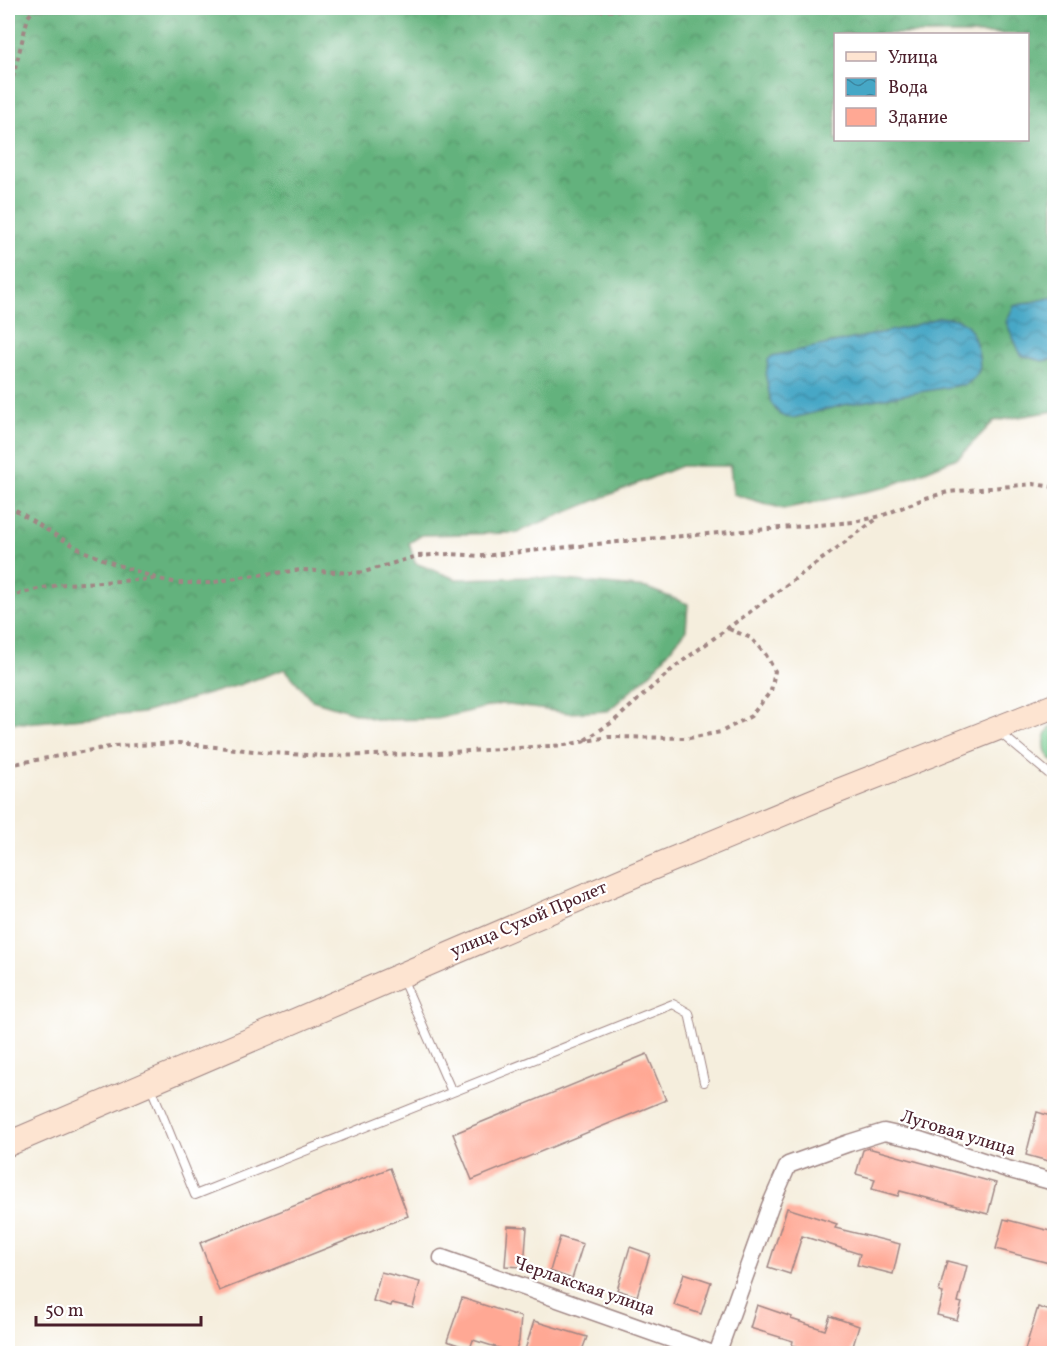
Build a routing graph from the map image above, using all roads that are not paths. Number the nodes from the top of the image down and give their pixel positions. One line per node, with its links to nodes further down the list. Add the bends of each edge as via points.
1 (1054, 706): 2 (main road, улица Сухой Пролет)
2 (995, 729): 3 (lane); 4 (main road, улица Сухой Пролет, via 740,831)
3 (1054, 778)
4 (401, 975): 6 (main road, улица Сухой Пролет); 7 (lane)
5 (704, 1082): 7 (lane, via 689,1013 674,1004)
6 (149, 1083): 7 (lane, via 195,1195); 8 (main road, улица Сухой Пролет)
7 (452, 1092)
8 (8, 1144)
9 (1054, 1182): 11 (street, Луговая улица, via 884,1132 788,1165)
10 (442, 1258): 11 (street, Черлакская улица)
11 (715, 1353)

